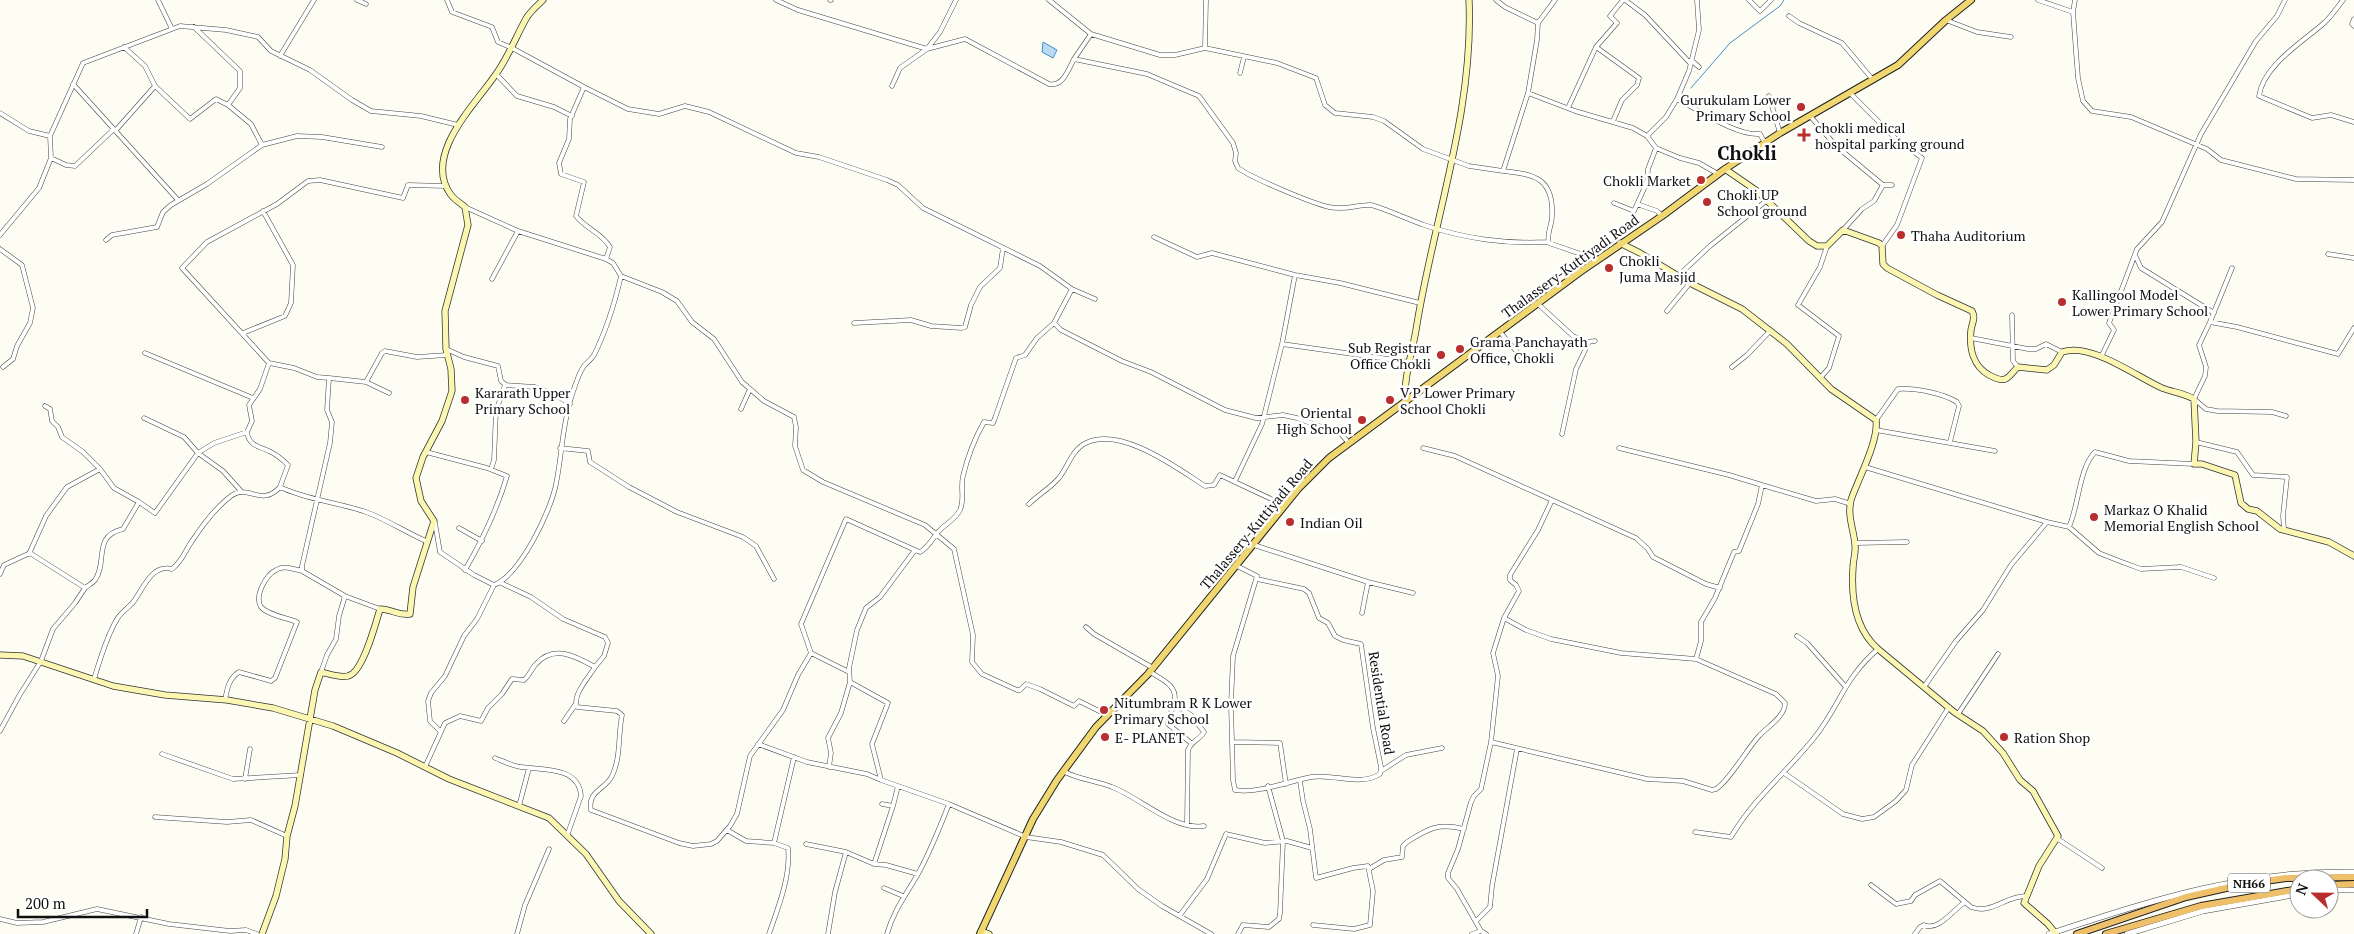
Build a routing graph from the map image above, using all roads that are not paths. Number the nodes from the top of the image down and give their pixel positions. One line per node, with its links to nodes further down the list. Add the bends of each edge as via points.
1 (158, 0): 30 (street)
2 (314, 0): 38 (street)
3 (357, 0): 22 (street)
4 (447, 0): 35 (street, via 452,12 492,28 498,42)
5 (543, 0): 35 (main road, via 528,16)
6 (776, 0): 37 (street, via 798,10)
7 (956, 0): 37 (street, via 940,32)
8 (1050, 0): 31 (street)
9 (1206, 0): 36 (street)
10 (1469, 0): 72 (main road, via 1467,64)
11 (1496, 0): 27 (street)
12 (1555, 0): 27 (street)
13 (1624, 0): 34 (street, via 1610,16 1617,23 1615,28); 41 (street, via 1645,15)
14 (1697, 0): 41 (street, via 1699,30)
15 (1749, 0): 16 (street, via 1760,11)
16 (1771, 0)
17 (1972, 0): 26 (main road, Thalassery-Kuttiyadi Road)
18 (2038, 0): 23 (street)
19 (2075, 0): 23 (street)
20 (2285, 0): 67 (street, via 2277,16 2256,41)
21 (2343, 0): 60 (street, via 2324,23 2285,55 2259,96 2312,118 2332,115)
22 (366, 4)
23 (2073, 12): 67 (street, via 2077,72 2083,101 2088,108 2131,117)
24 (1789, 16): 45 (street, via 1842,42)
25 (2354, 19): 28 (street)
26 (1946, 20): 32 (street, via 1977,32); 45 (main road, Thalassery-Kuttiyadi Road, via 1898,65)
27 (1538, 23): 50 (street)
28 (2354, 26)
29 (194, 27): 30 (street); 38 (street, via 258,37); 54 (street, via 240,71 240,88)
30 (172, 29): 33 (street)
31 (1091, 34): 36 (street, via 1160,55 1175,56); 40 (street)
32 (2011, 36)
33 (124, 47): 46 (street, via 83,63); 47 (street, via 145,66)
34 (1596, 47): 55 (street); 59 (street, via 1639,78 1637,85 1622,100)
35 (512, 48): 44 (main road); 49 (street)
36 (1205, 48): 39 (street)
37 (927, 49): 40 (street, via 965,39 1056,85); 48 (street, via 900,68)
38 (280, 56): 61 (street, via 310,70 371,111 420,116)
39 (1244, 57): 43 (street); 72 (street, via 1278,63 1316,78 1325,105 1335,113 1384,121 1423,149)
40 (1074, 60): 87 (street, via 1147,74 1199,96 1232,143 1235,161 1243,172 1330,208 1351,209 1370,205)
41 (1691, 62): 42 (street); 53 (street)
42 (1699, 67)
43 (1240, 73)
44 (496, 74): 57 (street, via 517,96); 61 (main road)
45 (1872, 80): 51 (main road, Thalassery-Kuttiyadi Road)
46 (73, 84): 62 (street); 64 (street)
47 (155, 86): 54 (street, via 190,119 216,99); 62 (street)
48 (892, 86)
49 (584, 87): 57 (street); 97 (street, via 628,109 659,114 685,106 709,112 796,153 820,157 887,180 898,185 923,208)
50 (1528, 93): 55 (street); 74 (street)
51 (1850, 93): 58 (main road, Thalassery-Kuttiyadi Road); 96 (street, via 1895,138 1922,158 1898,225)
52 (1769, 96): 63 (street)
53 (1677, 99): 65 (street, via 1666,117); 66 (street, via 1737,130 1749,135 1760,134)
54 (228, 105): 68 (street, via 251,124)
55 (1568, 108): 59 (street)
56 (0, 113): 64 (street, via 29,131)
57 (572, 116): 102 (street, via 569,139 560,162 561,174 584,182 576,216 606,240 610,247)
58 (1811, 117): 63 (main road, Thalassery-Kuttiyadi Road); 77 (street, via 1836,146)
59 (1613, 121): 65 (street)
60 (2354, 122)
61 (458, 125): 79 (main road, via 443,162)
62 (115, 129): 71 (street, via 75,166); 80 (street)
63 (1780, 134): 66 (main road, Thalassery-Kuttiyadi Road)
64 (50, 136): 71 (street)
65 (1647, 136): 70 (street)
66 (1765, 143): 73 (main road, Thalassery-Kuttiyadi Road)
67 (2196, 144): 76 (street, via 2221,160 2296,179); 100 (street, via 2162,222 2137,249)
68 (262, 145): 69 (street, via 297,136); 80 (street)
69 (382, 147)
70 (1656, 148): 75 (street, via 1699,163); 83 (street)
71 (51, 158): 90 (street, via 33,197)
72 (1452, 159): 74 (street, via 1469,166); 87 (main road)
73 (1725, 169): 75 (main road, Thalassery-Kuttiyadi Road); 81 (main road)
74 (1503, 171): 93 (street, via 1532,174 1547,187 1552,216)
75 (1718, 174): 86 (main road, Thalassery-Kuttiyadi Road)
76 (2354, 180)
77 (1883, 185): 78 (street); 88 (street, via 1874,201)
78 (1892, 185)
79 (446, 186): 84 (main road, via 451,196); 85 (street, via 408,186 403,198 308,180)
80 (178, 200): 92 (street, via 163,212 156,227 112,235)
81 (1766, 201): 95 (main road, via 1809,241 1817,246); 106 (street)
82 (1614, 203): 83 (street, via 1634,211)
83 (1637, 204): 86 (street)
84 (465, 207): 89 (street); 130 (main road, via 468,225 446,311)
85 (263, 211): 123 (street, via 294,265 291,303 285,316); 123 (street, via 207,242 182,268 226,319)
86 (1662, 216): 94 (main road, Thalassery-Kuttiyadi Road)
87 (1436, 229): 93 (street, via 1494,241); 112 (main road)
88 (1843, 230): 95 (main road); 96 (main road)
89 (518, 231): 102 (street); 108 (street)
90 (0, 235)
91 (1154, 237): 105 (street, via 1197,257 1212,253)
92 (106, 240)
93 (1548, 242): 103 (street)
94 (1620, 244): 103 (main road, Thalassery-Kuttiyadi Road); 106 (main road)
95 (1827, 246): 140 (street, via 1820,267 1798,306 1839,336 1829,368)
96 (1882, 246): 124 (main road, via 1883,264 1887,268 1972,311)
97 (1003, 248): 110 (street, via 1040,266); 118 (street, via 1000,268 980,287 965,327 931,326 911,320)
98 (0, 249): 136 (street, via 22,265 32,308 30,323 16,346 13,359)
99 (2328, 254): 101 (street)
100 (2135, 256): 115 (street, via 2141,268); 132 (street, via 2109,323 2114,330)
101 (2354, 258)
102 (606, 259): 107 (street, via 613,263)
103 (1598, 260): 113 (main road, Thalassery-Kuttiyadi Road)
104 (2232, 268): 115 (street)
105 (1295, 274): 112 (street); 127 (street)
106 (1678, 275): 109 (main road)
107 (621, 276): 143 (street, via 676,301 692,322 714,339); 149 (street, via 593,357 583,367)
108 (492, 279)
109 (1690, 284): 114 (street); 121 (main road, via 1742,308)
110 (1072, 289): 111 (street); 119 (street)
111 (1095, 299)
112 (1420, 303): 134 (main road)
113 (1538, 304): 122 (main road, Thalassery-Kuttiyadi Road); 126 (street, via 1573,336)
114 (1667, 311)
115 (2214, 313): 117 (street)
116 (2012, 316): 128 (street)
117 (2210, 322): 120 (street, via 2338,354); 146 (street, via 2199,345 2206,367)
118 (854, 323)
119 (1054, 323): 153 (street, via 1061,330 1225,410 1256,418); 188 (street, via 1025,354 1016,358 993,423 984,422 970,453 963,475 960,511)
120 (2354, 328)
121 (1770, 331): 137 (street); 140 (main road)
122 (1500, 332): 133 (street); 148 (main road, Thalassery-Kuttiyadi Road)
123 (243, 333): 135 (street)
124 (1970, 338): 128 (street); 138 (main road, via 1975,361 1989,375 2009,379)
125 (1595, 341): 126 (street)
126 (1587, 342): 159 (street, via 1576,369)
127 (1282, 344): 134 (street); 153 (street)
128 (2012, 346): 131 (street, via 2036,349 2046,344); 138 (street, via 2013,361)
129 (145, 352): 145 (street)
130 (447, 352): 141 (street, via 417,357 382,352); 142 (street, via 498,366); 167 (main road, via 452,382 450,400)
131 (2062, 352): 132 (main road, via 2070,349); 138 (main road, via 2047,370)
132 (2101, 357): 146 (main road, via 2163,388)
133 (1524, 360)
134 (1411, 362): 148 (main road)
135 (269, 363): 139 (street); 145 (street)
136 (4, 367)
137 (1732, 367)
138 (2018, 367)
139 (329, 378): 141 (street); 177 (street, via 327,410 332,422)
140 (1820, 378): 156 (main road)
141 (366, 382): 144 (street)
142 (505, 385): 149 (street, via 535,387); 172 (street, via 496,411)
143 (750, 389): 152 (street); 188 (street, via 764,401 794,417 795,446 803,470 823,482 907,516)
144 (389, 393)
145 (254, 398): 158 (street, via 249,405 252,421)
146 (2194, 399): 154 (street, via 2206,409 2272,412); 162 (main road)
147 (1954, 400): 150 (street); 156 (street, via 1898,389); 161 (street, via 1958,411)
148 (1406, 402): 160 (main road, Thalassery-Kuttiyadi Road)
149 (570, 404): 163 (street)
150 (1964, 405)
151 (44, 406): 171 (street, via 50,409 52,422 62,437)
152 (741, 409)
153 (1265, 416): 160 (street, via 1297,418 1341,434); 173 (street)
154 (2286, 416)
155 (144, 418): 168 (street, via 184,437)
156 (1876, 420): 157 (main road)
157 (1876, 430): 161 (street); 170 (main road)
158 (247, 432): 168 (street, via 214,443); 175 (street, via 250,442 288,465)
159 (1562, 434)
160 (1348, 442): 182 (main road, Thalassery-Kuttiyadi Road)
161 (1950, 442): 166 (street)
162 (2196, 442): 169 (main road); 187 (street, via 2237,452 2253,475 2287,477)
163 (560, 448): 204 (street, via 588,451 590,462 629,487 677,512 743,537 756,546); 207 (street, via 556,487 532,544)
164 (1423, 448): 178 (street, via 1455,456)
165 (1619, 448): 174 (street)
166 (1995, 451)
167 (426, 452): 172 (street); 183 (main road, via 418,471 417,486 421,501)
168 (198, 453): 176 (street, via 223,471); 179 (street, via 155,513)
169 (2194, 464): 185 (street, via 2129,461 2095,452 2085,465); 187 (main road, via 2235,475 2241,503)
170 (1865, 467): 181 (main road); 184 (street)
171 (100, 469): 179 (street, via 114,488); 195 (street, via 67,487 46,516)
172 (491, 469): 189 (street, via 507,476)
173 (1235, 481): 180 (street, via 1220,475 1214,485 1205,486 1161,458 1106,439 1085,443 1055,482); 182 (street)
174 (1762, 486): 181 (street, via 1816,501 1835,499); 210 (street, via 1744,540 1739,551 1732,554)
175 (280, 487): 176 (street, via 266,497); 177 (street)
176 (241, 491): 230 (street, via 230,496 219,508 192,541 178,565 172,569 158,569 122,612)
177 (318, 500): 190 (street, via 364,511); 201 (street)
178 (1552, 500): 210 (street, via 1636,538 1653,557); 215 (street, via 1510,575 1519,591)
179 (138, 502): 209 (street, via 123,529 113,531 101,547 102,559 94,580)
180 (1028, 504)
181 (1851, 504): 192 (main road)
182 (1284, 505): 193 (main road, Thalassery-Kuttiyadi Road)
183 (434, 521): 190 (main road); 200 (street, via 440,552)
184 (2047, 522): 185 (street); 233 (street)
185 (2069, 527): 203 (street, via 2099,553 2122,562 2142,569 2181,567)
186 (459, 528): 189 (street)
187 (2284, 530): 196 (main road, via 2329,542)
188 (936, 534): 194 (street, via 923,550); 239 (street, via 954,549 958,560 973,635 972,662 982,674 1017,690 1026,684 1074,706 1079,702)
189 (482, 541): 200 (street)
190 (428, 542): 213 (main road, via 413,587 410,614 402,616 389,609)
191 (1907, 542): 192 (street)
192 (1855, 543): 220 (main road, via 1854,605 1863,632)
193 (1254, 545): 199 (main road, Thalassery-Kuttiyadi Road); 206 (street)
194 (916, 550): 221 (street, via 846,519 801,624); 229 (street, via 880,597 866,608)
195 (29, 554): 198 (street); 209 (street)
196 (2354, 556)
197 (0, 563): 198 (street)
198 (4, 566): 202 (street)
199 (1236, 566): 205 (street, via 1255,574); 227 (main road, Thalassery-Kuttiyadi Road)
200 (465, 570): 208 (street)
201 (302, 571): 212 (street); 216 (street, via 275,570 267,578 258,597 267,611)
202 (0, 574)
203 (2214, 578)
204 (774, 579)
205 (1257, 579): 244 (street, via 1233,656); 259 (street, Residential Road, via 1304,589 1310,593 1319,618 1328,624 1335,636 1361,644)
206 (1368, 582): 211 (street); 214 (street)
207 (501, 583): 208 (street); 226 (street, via 531,596 563,619 605,637 608,643 604,656)
208 (494, 585): 242 (street, via 428,701 430,722)
209 (85, 588): 225 (street, via 53,629)
210 (1720, 588): 224 (street, via 1702,622)
211 (1413, 593)
212 (345, 596): 213 (street); 228 (street, via 336,639)
213 (380, 609): 228 (main road, via 362,661 352,674 347,677)
214 (1362, 613)
215 (1504, 618): 224 (street, via 1550,639 1621,653); 245 (street, via 1493,653 1498,676)
216 (297, 622): 217 (street); 234 (street, via 275,678 268,681 239,672 228,686)
217 (303, 624)
218 (1086, 628): 227 (street)
219 (1796, 636): 232 (street)
220 (1878, 649): 232 (street, via 1861,663); 233 (main road)
221 (811, 653): 229 (street); 247 (street, via 783,710)
222 (1998, 654): 238 (street)
223 (0, 655): 225 (main road)
224 (1696, 659): 250 (street, via 1776,694 1785,703 1780,715 1716,789 1683,781 1647,779)
225 (41, 661): 230 (main road); 243 (street)
226 (594, 667): 235 (street); 242 (street, via 564,652 542,658 524,680 512,679 480,721 460,716 445,723)
227 (1151, 670): 236 (street, via 1172,686); 239 (main road, Thalassery-Kuttiyadi Road)
228 (321, 672): 240 (main road)
229 (849, 672): 231 (street)
230 (94, 678): 234 (main road, via 113,686 165,695)
231 (850, 682): 255 (street, via 841,713 828,738 831,752); 262 (street, via 888,703 872,744)
232 (1845, 686): 258 (street, via 1815,737)
233 (1924, 687): 237 (main road)
234 (225, 700): 240 (main road)
235 (575, 704): 241 (street); 274 (street, via 582,709 622,714 615,768 605,785 597,789 591,810 693,846 717,841)
236 (1174, 704): 246 (street, via 1168,724); 246 (street, via 1191,715 1203,731)
237 (1949, 707): 238 (main road); 258 (street, via 1912,765 1906,790 1896,802 1874,817 1862,820 1843,814)
238 (1958, 714): 280 (main road, via 1983,731 2003,753 2020,780 2033,791)
239 (1108, 716): 257 (main road, Thalassery-Kuttiyadi Road)
240 (310, 718): 254 (main road); 260 (main road)
241 (564, 721)
242 (440, 731): 254 (street)
243 (0, 732)
244 (1232, 742): 264 (street, via 1280,743); 266 (street, Residential Road, via 1236,790)
245 (1491, 742): 250 (street); 275 (street, via 1481,789 1471,802)
246 (1190, 743): 272 (street)
247 (758, 744): 252 (street); 274 (street, via 746,766 737,814)
248 (250, 748): 261 (street)
249 (1442, 748): 259 (street, via 1406,755)
250 (1517, 748): 307 (street, via 1490,907)
251 (162, 754): 261 (street, via 233,779)
252 (794, 757): 255 (street); 282 (street)
253 (495, 758): 256 (street)
254 (425, 767): 269 (main road)
255 (829, 767): 262 (street)
256 (530, 768): 269 (street); 278 (street, via 562,772 574,780 580,790)
257 (1063, 770): 272 (street, via 1083,780 1112,787 1159,814); 279 (main road, Thalassery-Kuttiyadi Road, via 1043,800)
258 (1784, 773): 276 (street, via 1749,809 1731,838)
259 (1381, 774): 263 (street, Residential Road, via 1366,780 1310,777)
260 (301, 775): 261 (street); 277 (main road)
261 (245, 779)
262 (881, 780): 265 (street)
263 (1300, 781): 264 (street, Residential Road); 284 (street)
264 (1286, 784): 266 (street, Residential Road)
265 (898, 786): 268 (street); 270 (street)
266 (1268, 786): 281 (street)
267 (882, 804): 270 (street)
268 (949, 804): 279 (street); 291 (street)
269 (519, 806): 278 (main road, via 549,818)
270 (893, 806): 287 (street)
271 (155, 817): 277 (street, via 227,822 251,820)
272 (1187, 824): 273 (street)
273 (1204, 826)
274 (727, 830): 282 (street, via 746,841)
275 (1464, 830): 289 (street, via 1442,825 1436,827 1407,842 1403,846 1402,857 1384,860); 307 (street, via 1448,878)
276 (1695, 832)
277 (286, 836): 316 (main road, via 286,858)
278 (567, 836): 318 (main road, via 586,854 619,901)
279 (1026, 837): 304 (street, via 1061,842 1102,855 1138,889); 312 (main road, Thalassery-Kuttiyadi Road)
280 (2058, 839): 288 (street); 302 (main road, via 2039,866)
281 (1283, 841): 284 (street); 304 (street, via 1265,843 1226,834 1207,879); 324 (street, via 1279,919 1269,927 1243,925)
282 (774, 843): 319 (street, via 786,846 788,852 782,890)
283 (806, 844): 286 (street)
284 (1312, 848): 289 (street, via 1316,878 1365,865)
285 (549, 849): 317 (street, via 525,904)
286 (846, 852): 287 (street); 320 (street)
287 (874, 864): 291 (street)
288 (2102, 868)
289 (1369, 869): 309 (street, via 1373,891)
290 (2354, 872): 313 (street, via 2313,871 2209,885)
291 (918, 874): 301 (street)
292 (2354, 877): 328 (highway, NH66, via 2286,878 2244,884 2186,898)
293 (2354, 884): 295 (highway)
294 (1871, 885): 303 (street, via 1891,902 1902,905 1940,881)
295 (2339, 885)
296 (884, 888): 301 (street)
297 (2339, 890): 298 (street)
298 (2354, 890)
299 (2289, 891): 329 (highway, NH66, via 2201,906)
300 (2289, 895): 330 (street, via 2232,904)
301 (902, 896): 321 (street)
302 (2026, 896): 303 (street, via 2014,896 1982,910); 313 (main road, via 2025,907 2048,924)
303 (1965, 902): 327 (street, via 1936,926 1924,925)
304 (1180, 915): 323 (street)
305 (141, 917): 306 (street, via 98,910 43,922 17,923); 314 (street); 315 (street, via 169,924 246,930)
306 (0, 919)
307 (1476, 922): 311 (street)
308 (1313, 925): 309 (street)
309 (1370, 926): 310 (street)
310 (1377, 927)
311 (1481, 931): 325 (street); 326 (street)
312 (980, 932): 322 (main road)
313 (2053, 933)
314 (136, 934)
315 (257, 934)
316 (262, 934)
317 (517, 934)
318 (650, 934)
319 (769, 934)
320 (828, 934)
321 (887, 934)
322 (989, 934)
323 (1211, 934)
324 (1238, 934)
325 (1472, 934)
326 (1486, 934)
327 (1915, 934)
328 (2077, 934)
329 (2106, 934)
330 (2127, 934)

